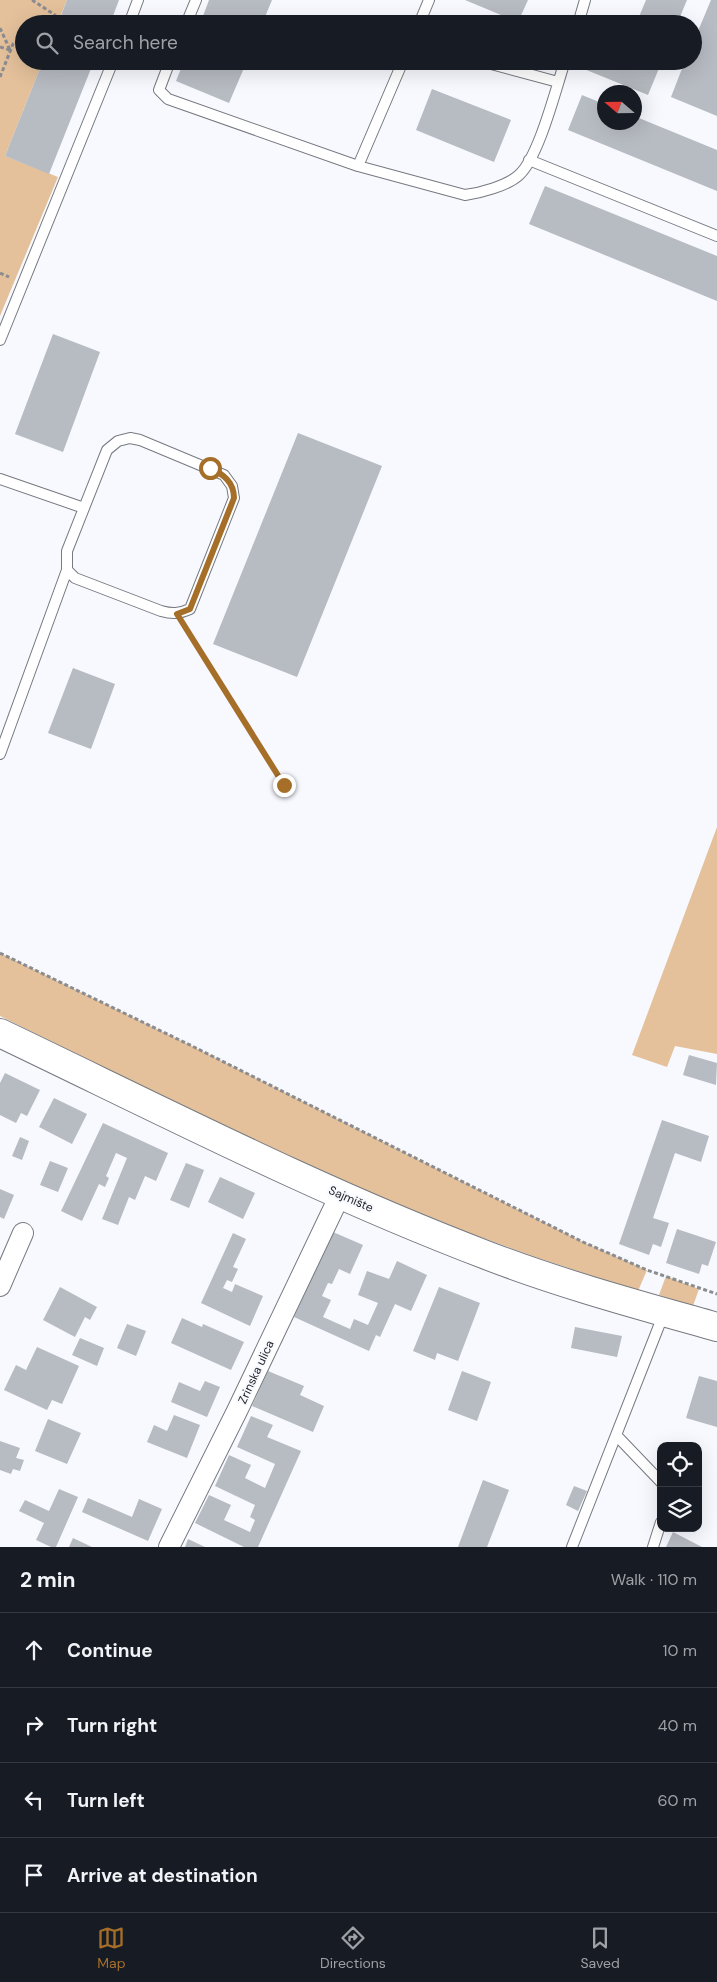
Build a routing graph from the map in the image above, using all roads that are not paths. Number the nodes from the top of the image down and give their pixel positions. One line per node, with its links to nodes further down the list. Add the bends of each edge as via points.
1 (138, 0): 5 (lane)
2 (196, 0): 6 (lane)
3 (429, 0): 7 (lane)
4 (586, 0): 8 (lane)
5 (132, 15)
6 (190, 15)
7 (423, 15)
8 (581, 15)
9 (110, 70): 18 (lane)
10 (166, 70): 16 (lane, via 158,90 168,99)
11 (399, 70): 16 (lane)
12 (513, 70): 14 (lane)
13 (562, 70): 14 (lane)
14 (558, 82): 15 (lane, via 540,138)
15 (529, 160): 16 (lane, via 519,175 481,192 465,195); 17 (lane)
16 (358, 166)
17 (717, 236)
18 (0, 340)
19 (0, 479): 20 (lane)
20 (84, 508): 21 (lane, via 67,551); 21 (lane, via 107,450 118,441 130,438 224,475 234,492 190,609 177,614 161,611 75,578)
21 (67, 570): 22 (lane)
22 (0, 754)
23 (0, 1033): 24 (main road, Sajmište)
24 (340, 1195): 27 (main road, Sajmište, via 488,1256); 32 (street, Zrinska ulica)
25 (22, 1233): 26 (street)
26 (0, 1286)
27 (664, 1312): 28 (main road, Sajmište); 29 (lane)
28 (717, 1326)
29 (616, 1435): 30 (lane); 33 (lane)
30 (657, 1478)
31 (658, 1532): 34 (lane)
32 (169, 1547)
33 (572, 1547)
34 (653, 1547)

